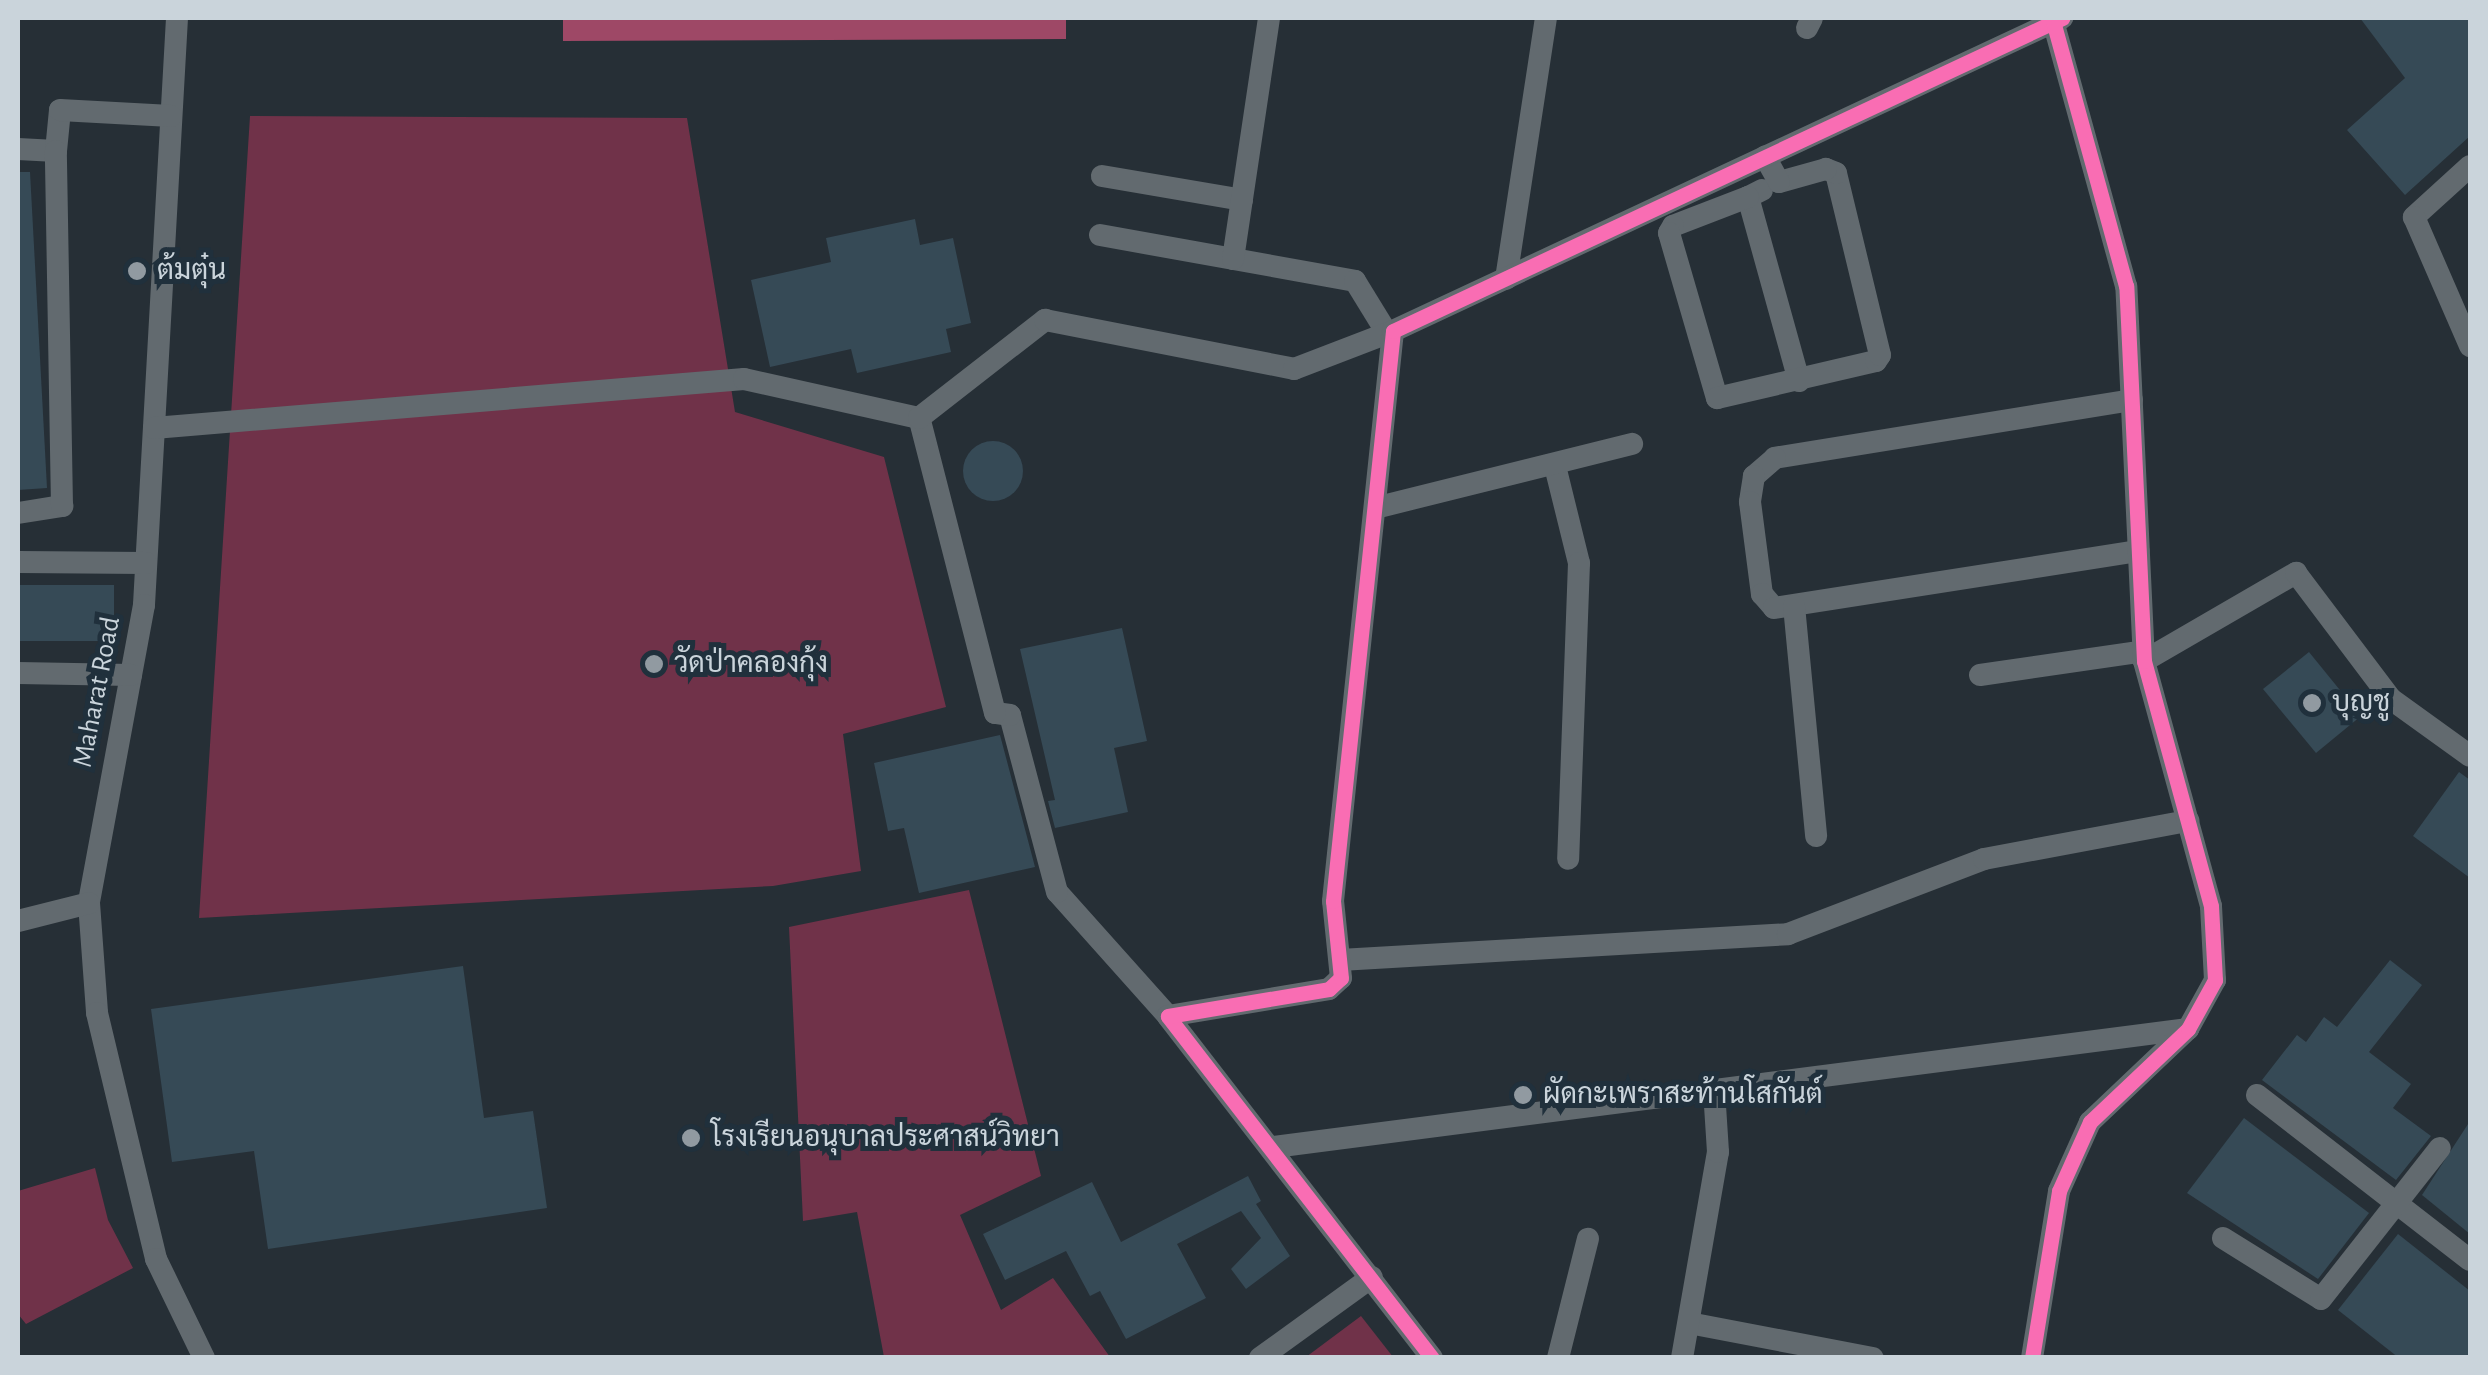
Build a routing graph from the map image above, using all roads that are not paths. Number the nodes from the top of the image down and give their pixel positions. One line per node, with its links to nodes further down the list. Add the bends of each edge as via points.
1 (177, 18): 5 (street, Maharat Road)
2 (1269, 18): 13 (street)
3 (1546, 18): 16 (street)
4 (2056, 19): 8 (street); 20 (street, via 2126,286)
5 (171, 116): 7 (street, via 60,110); 22 (street, Maharat Road)
6 (18, 149): 7 (street)
7 (56, 151): 26 (street, via 62,506)
8 (1765, 157): 11 (street); 16 (street)
9 (2470, 166): 18 (street, via 2414,217)
10 (1102, 176): 13 (street)
11 (1779, 182): 12 (street); 19 (street, via 1826,169 1836,173 1880,355)
12 (1748, 197): 19 (street); 19 (street, via 1672,226 1670,239 1716,398)
13 (1242, 200): 15 (street)
14 (1100, 235): 15 (street)
15 (1234, 259): 17 (street, via 1355,282)
16 (1506, 278): 17 (street)
17 (1390, 332): 21 (street, via 1294,368 1046,320); 25 (street)
18 (2470, 346)
19 (1798, 380)
20 (2132, 400): 27 (street); 30 (street, via 1774,458 1754,476 1752,520 1762,594 1774,608)
21 (920, 418): 22 (street, via 744,379); 42 (street, via 996,713 1010,715 1056,892)
22 (154, 428): 29 (street, Maharat Road)
23 (1632, 444): 24 (street)
24 (1555, 466): 25 (street); 38 (street, via 1578,563)
25 (1374, 508): 41 (street, via 1333,902)
26 (18, 513)
27 (2139, 552): 30 (street); 31 (street)
28 (18, 562): 29 (street)
29 (146, 563): 33 (street, Maharat Road)
30 (1794, 606): 37 (street)
31 (2144, 656): 34 (street); 35 (street, via 2296,573 2391,699); 36 (street)
32 (18, 673): 33 (street)
33 (131, 674): 39 (street, Maharat Road)
34 (1980, 676)
35 (2470, 756)
36 (2188, 822): 41 (street, via 1984,859 1788,934); 43 (street, via 2212,906 2215,980)
37 (1816, 836)
38 (1568, 859)
39 (89, 903): 40 (street); 54 (street, Maharat Road, via 97,1014 156,1259)
40 (18, 921)
41 (1340, 960): 42 (street, via 1340,978 1329,990)
42 (1168, 1016): 46 (street)
43 (2188, 1028): 44 (street); 60 (street, via 2090,1122 2059,1191)
44 (1714, 1090): 46 (street); 53 (street, via 1718,1152)
45 (2257, 1096): 48 (street)
46 (1274, 1147): 52 (street)
47 (2440, 1148): 48 (street)
48 (2397, 1203): 49 (street, via 2318,1300); 51 (street)
49 (2223, 1238)
50 (1588, 1239): 57 (street)
51 (2470, 1260)
52 (1372, 1277): 55 (street); 56 (street)
53 (1689, 1322): 58 (street); 59 (street)
54 (204, 1358)
55 (1260, 1358)
56 (1432, 1358)
57 (1558, 1358)
58 (1682, 1358)
59 (1873, 1358)
60 (2032, 1358)

